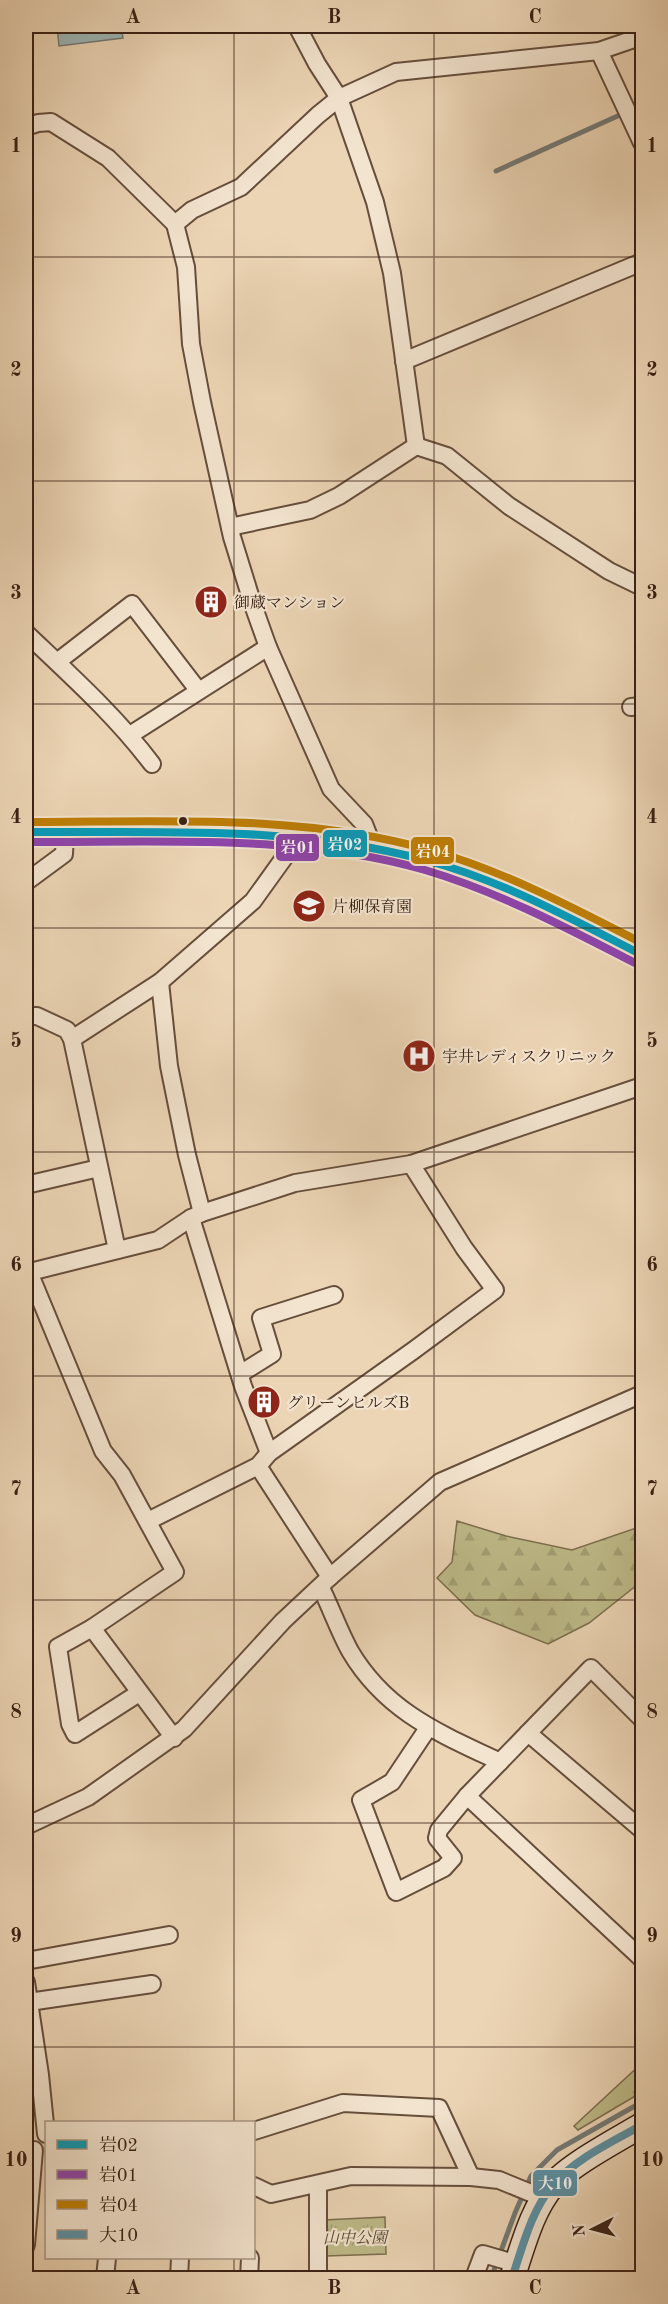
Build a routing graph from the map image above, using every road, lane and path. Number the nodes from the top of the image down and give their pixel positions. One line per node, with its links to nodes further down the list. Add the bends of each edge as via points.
1 (297, 26): 4 (street)
2 (642, 33): 3 (street)
3 (599, 51): 4 (street, via 396,72); 6 (street)
4 (339, 98): 7 (street, via 241,187 192,210); 9 (street, via 378,213 392,273)
5 (26, 127): 7 (street, via 51,122 108,158)
6 (642, 143)
7 (175, 224): 11 (street, via 186,267 190,344)
8 (642, 262): 9 (street)
9 (404, 360): 10 (street)
10 (416, 446): 11 (street, via 339,496 310,510); 12 (street, via 447,456 509,506 609,571)
11 (230, 527): 14 (street)
12 (642, 586)
13 (26, 633): 15 (street)
14 (268, 647): 16 (street); 22 (street, via 331,789 364,824)
15 (57, 662): 16 (street, via 132,604); 17 (street)
16 (198, 690): 17 (street)
17 (130, 735): 18 (street)
18 (152, 764)
19 (26, 832): 20 (main road)
20 (65, 833): 21 (main road); 23 (street, via 64,854)
21 (299, 837): 22 (main road); 25 (street, via 253,901)
22 (373, 847): 24 (main road, via 496,884)
23 (26, 882)
24 (642, 955)
25 (160, 982): 27 (street); 32 (street, via 169,1066)
26 (26, 1016): 27 (street, via 37,1016 67,1030)
27 (72, 1039): 30 (street)
28 (642, 1086): 29 (street)
29 (411, 1164): 32 (street, via 295,1183); 38 (street, via 495,1290)
30 (99, 1168): 31 (street); 33 (street)
31 (26, 1185)
32 (197, 1215): 33 (street, via 158,1240); 36 (street)
33 (117, 1250): 34 (street)
34 (27, 1273): 39 (street, via 103,1451 122,1475)
35 (334, 1295): 36 (street, via 261,1318 272,1354)
36 (240, 1374): 38 (street)
37 (642, 1394): 40 (street, via 440,1482)
38 (264, 1460): 39 (street); 40 (street)
39 (148, 1521): 41 (street, via 174,1572)
40 (326, 1583): 44 (street, via 350,1650 368,1677 386,1698); 46 (street, via 283,1622)
41 (92, 1628): 42 (street); 42 (street, via 58,1647 75,1734)
42 (139, 1693): 46 (street)
43 (642, 1719): 45 (street, via 591,1668)
44 (428, 1728): 47 (street); 48 (street, via 392,1782 361,1800 396,1892 444,1868 453,1858 437,1838 439,1830)
45 (528, 1733): 47 (street); 50 (street)
46 (174, 1738): 49 (street, via 88,1797)
47 (500, 1762): 48 (street)
48 (467, 1796): 52 (street)
49 (26, 1826)
50 (642, 1830)
51 (169, 1935): 53 (street)
52 (642, 1959)
53 (26, 1961)
54 (26, 1982): 56 (street)
55 (152, 1984): 56 (street)
56 (29, 2002): 57 (street)
57 (45, 2124)
58 (642, 2125): 64 (street, via 555,2183)
59 (255, 2131): 61 (street, via 343,2103 439,2109)
60 (35, 2150): 65 (street)
61 (471, 2177): 62 (street, via 351,2176); 64 (street, via 499,2180)
62 (318, 2184): 63 (street, via 271,2194); 73 (street, via 318,2272)
63 (255, 2186)
64 (529, 2192): 69 (street, via 535,2213)
65 (26, 2245)
66 (107, 2259): 70 (street)
67 (180, 2259): 71 (street)
68 (250, 2259): 72 (street)
69 (514, 2271): 74 (street, via 483,2254)
70 (105, 2278)
71 (179, 2278)
72 (249, 2278)
73 (322, 2278)
74 (474, 2278)

